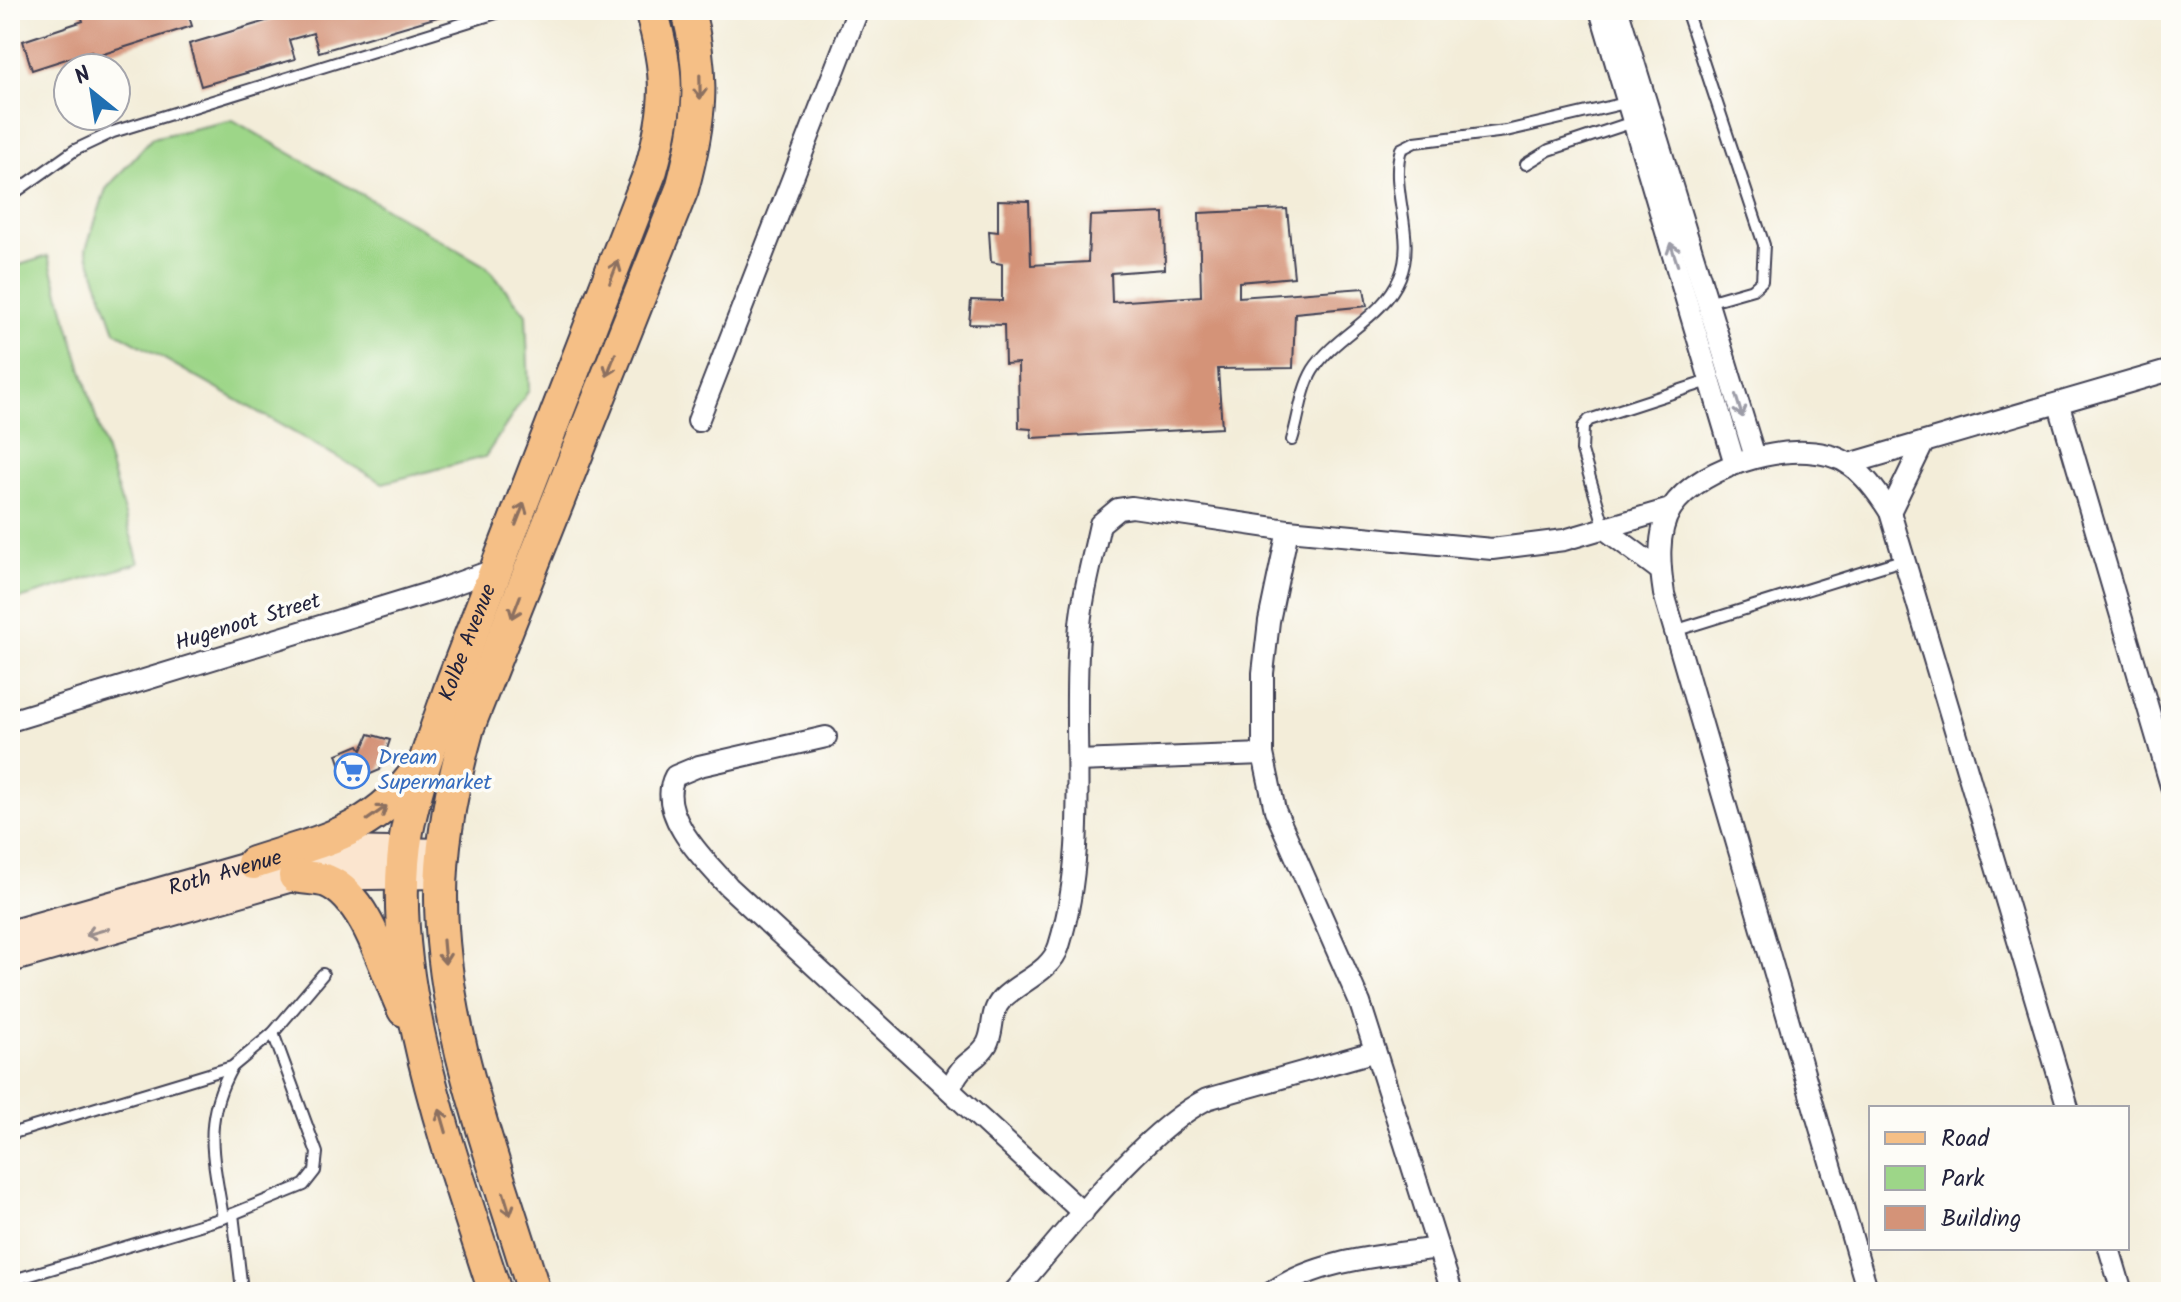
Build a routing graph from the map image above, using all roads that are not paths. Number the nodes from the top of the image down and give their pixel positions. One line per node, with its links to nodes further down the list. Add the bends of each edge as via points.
1 (506, 10): 10 (lane, via 113,132 75,150)
2 (651, 10): 25 (main road, Kolbe Avenue, one-way to 2, via 637,212 661,132 665,65)
3 (688, 10): 36 (main road, Kolbe Avenue, one-way to 36, via 701,83 699,120 682,189 468,727 453,787)
4 (858, 10): 15 (street)
5 (1600, 10): 8 (street)
6 (1618, 10): 8 (street)
7 (1686, 10): 11 (lane, via 1764,245 1762,281 1753,289)
8 (1639, 110): 9 (lane); 11 (street); 16 (lane, via 1415,142 1401,149 1402,273 1369,319 1313,371)
9 (1526, 164)
10 (10, 196)
11 (1700, 304): 13 (street)
12 (2171, 370): 14 (street)
13 (1720, 377): 18 (street); 23 (lane, via 1589,420 1583,427 1582,451)
14 (2059, 405): 17 (street); 33 (street)
15 (698, 421)
16 (1292, 440)
17 (1923, 444): 19 (street); 21 (street)
18 (1745, 460): 19 (street, via 1801,452); 20 (street, via 1691,489)
19 (1849, 464): 21 (street)
20 (1670, 509): 23 (street); 26 (street)
21 (1890, 512): 24 (street)
22 (1288, 530): 23 (street, via 1492,549); 30 (street, via 1264,660); 32 (street, via 1132,507 1108,514 1100,524 1082,600)
23 (1606, 530): 26 (street)
24 (1905, 559): 27 (lane); 46 (street)
25 (499, 568): 28 (street, Hugenoot Street); 31 (main road, Kolbe Avenue)
26 (1661, 571): 27 (street)
27 (1673, 632): 61 (street)
28 (10, 721)
29 (826, 737): 45 (street, via 684,771 672,782 677,819 683,834 729,887)
30 (1263, 754): 32 (street); 43 (street, via 1275,810 1360,1003)
31 (426, 757): 34 (main road, Kolbe Avenue); 35 (main road, one-way to 31, via 375,817)
32 (1078, 761): 45 (street, via 1078,844 1059,948 1044,968 994,1009 988,1043 961,1066)
33 (2171, 786)
34 (404, 862): 35 (street, Roth Avenue, via 314,852); 36 (street, Roth Avenue); 37 (street, Roth Avenue); 42 (main road, Kolbe Avenue, via 408,960)
35 (253, 863): 38 (street, Roth Avenue)
36 (444, 864): 57 (main road, Kolbe Avenue, one-way to 57, via 446,973 455,1022)
37 (295, 876): 39 (street, Roth Avenue, one-way to 39); 42 (main road, via 326,881 352,901)
38 (10, 935)
39 (10, 958)
40 (323, 974): 41 (lane)
41 (273, 1033): 44 (lane); 49 (lane, via 317,1153 315,1171 304,1185)
42 (420, 1042): 56 (main road, Kolbe Avenue, one-way to 42)
43 (1373, 1052): 48 (street, via 1207,1099 1185,1111); 50 (street)
44 (232, 1067): 47 (lane); 49 (lane, via 219,1090 210,1129)
45 (950, 1090): 48 (street)
46 (2067, 1106)
47 (10, 1134)
48 (1083, 1213): 58 (street)
49 (228, 1216): 53 (lane); 54 (lane)
50 (1438, 1248): 59 (street, via 1306,1273); 60 (street)
51 (2110, 1250): 62 (street)
52 (10, 1268): 53 (lane)
53 (12, 1281)
54 (241, 1291): 55 (lane)
55 (264, 1292)
56 (495, 1292)
57 (534, 1292)
58 (1014, 1292)
59 (1272, 1292)
60 (1452, 1292)
61 (1868, 1292)
62 (2122, 1292)

